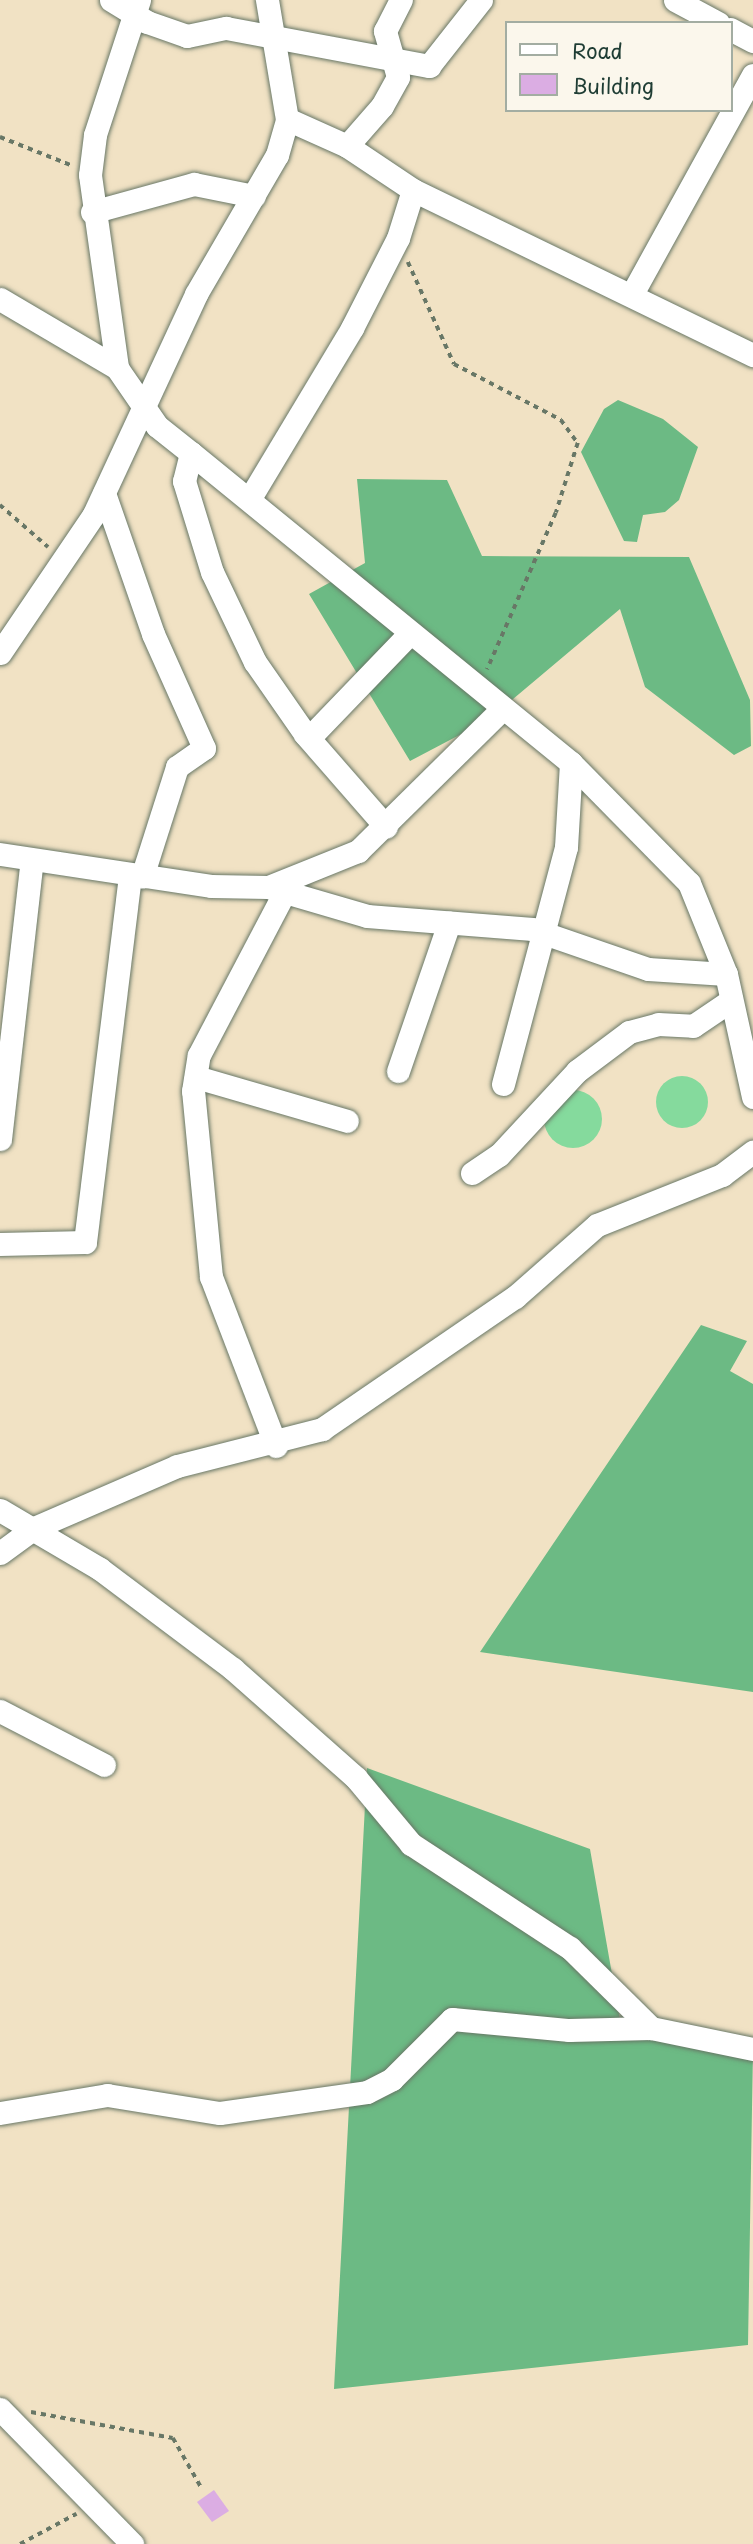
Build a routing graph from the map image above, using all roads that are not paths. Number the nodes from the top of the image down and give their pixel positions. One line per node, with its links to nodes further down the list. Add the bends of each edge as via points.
1 (111, 0): 6 (street)
2 (267, 0): 9 (street)
3 (401, 0): 11 (street, via 385,31)
4 (481, 0): 11 (street, via 434,64)
5 (686, 3): 7 (street)
6 (137, 7): 9 (street, via 187,36 226,28); 17 (street, via 95,135)
7 (715, 21)
8 (732, 30): 10 (street)
9 (277, 41): 11 (street); 13 (street)
10 (753, 41)
11 (397, 58): 14 (street, via 394,87)
12 (753, 75): 18 (street)
13 (287, 119): 14 (street); 16 (street, via 277,155)
14 (347, 146): 15 (street)
15 (413, 190): 18 (street); 25 (street, via 398,238)
16 (254, 196): 17 (street, via 194,184); 22 (street)
17 (92, 212): 21 (street)
18 (632, 294): 20 (street)
19 (0, 299): 21 (street)
20 (753, 355)
21 (117, 368): 22 (street)
22 (140, 405): 23 (street); 24 (street)
23 (191, 453): 25 (street); 29 (street, via 184,481 212,572 255,662)
24 (104, 493): 27 (street, via 65,562); 34 (street, via 153,634 204,748 177,767)
25 (250, 498): 26 (street)
26 (409, 634): 28 (street); 29 (street)
27 (0, 653)
28 (500, 711): 30 (street); 31 (street)
29 (309, 738): 31 (street)
30 (571, 763): 37 (street, via 566,847); 38 (street, via 689,883)
31 (386, 827): 35 (street, via 324,869)
32 (0, 854): 33 (street)
33 (32, 860): 34 (street); 45 (street)
34 (136, 877): 35 (street); 48 (street, via 85,1242)
35 (276, 889): 36 (street, via 368,916); 41 (street)
36 (449, 923): 37 (street); 40 (street)
37 (547, 934): 38 (street, via 648,970); 42 (street)
38 (726, 974): 39 (street)
39 (727, 1003): 43 (street); 47 (street, via 693,1026 659,1024 629,1032 577,1071 499,1155)
40 (398, 1071)
41 (195, 1077): 44 (street); 49 (street, via 200,1209 211,1277)
42 (502, 1084)
43 (753, 1097)
44 (347, 1121)
45 (0, 1139)
46 (753, 1152): 49 (street, via 722,1175 597,1225 515,1297 414,1371 322,1429)
47 (472, 1173)
48 (0, 1244)
49 (276, 1446): 51 (street, via 243,1446 177,1466)
50 (0, 1510): 51 (street)
51 (34, 1528): 52 (street); 55 (street, via 135,1594 233,1670 356,1778 411,1844 586,1961)
52 (0, 1553)
53 (0, 1711): 54 (street)
54 (104, 1765)
55 (651, 2028): 56 (street); 57 (street, via 569,2030 452,2019 392,2079 368,2092 220,2113 107,2095)
56 (753, 2049)
57 (0, 2113)
58 (0, 2409): 59 (street)
59 (132, 2544)

